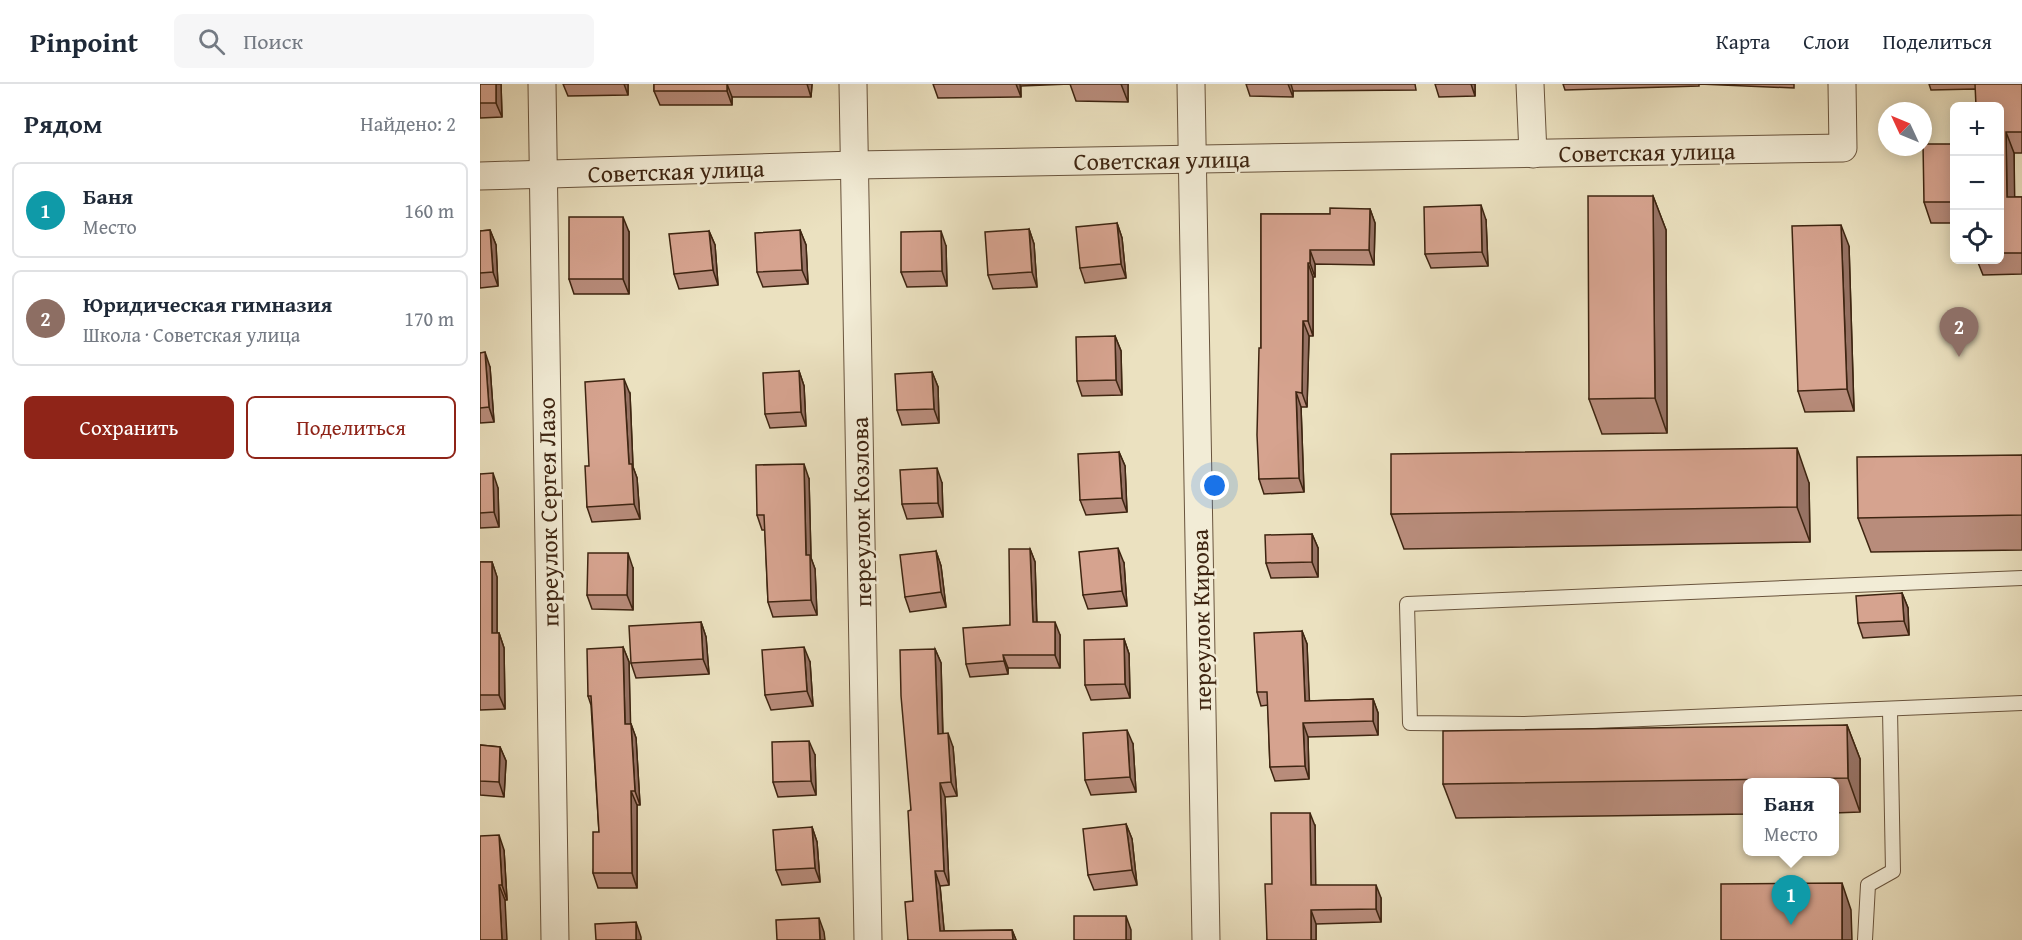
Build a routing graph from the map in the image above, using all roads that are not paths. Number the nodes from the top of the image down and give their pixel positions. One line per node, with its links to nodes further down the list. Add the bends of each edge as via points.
1 (542, 84): 9 (street, переулок Сергея Лазо)
2 (853, 84): 8 (street, переулок Козлова)
3 (1191, 84): 7 (street, переулок Кирова)
4 (1842, 84): 6 (street, Советская улица, via 1843,148)
5 (1530, 95): 6 (street)
6 (1533, 154): 7 (street, Советская улица)
7 (1193, 159): 8 (street, Советская улица); 16 (street, переулок Кирова)
8 (855, 165): 9 (street, Советская улица); 15 (street, переулок Козлова)
9 (543, 175): 10 (street, Советская улица); 14 (street, переулок Сергея Лазо)
10 (480, 176)
11 (2022, 578): 13 (lane, via 1407,604 1410,723 1524,724)
12 (2022, 703): 13 (lane)
13 (1890, 710): 17 (lane, via 1893,871 1868,885)
14 (555, 940)
15 (868, 940)
16 (1206, 940)
17 (1866, 940)

